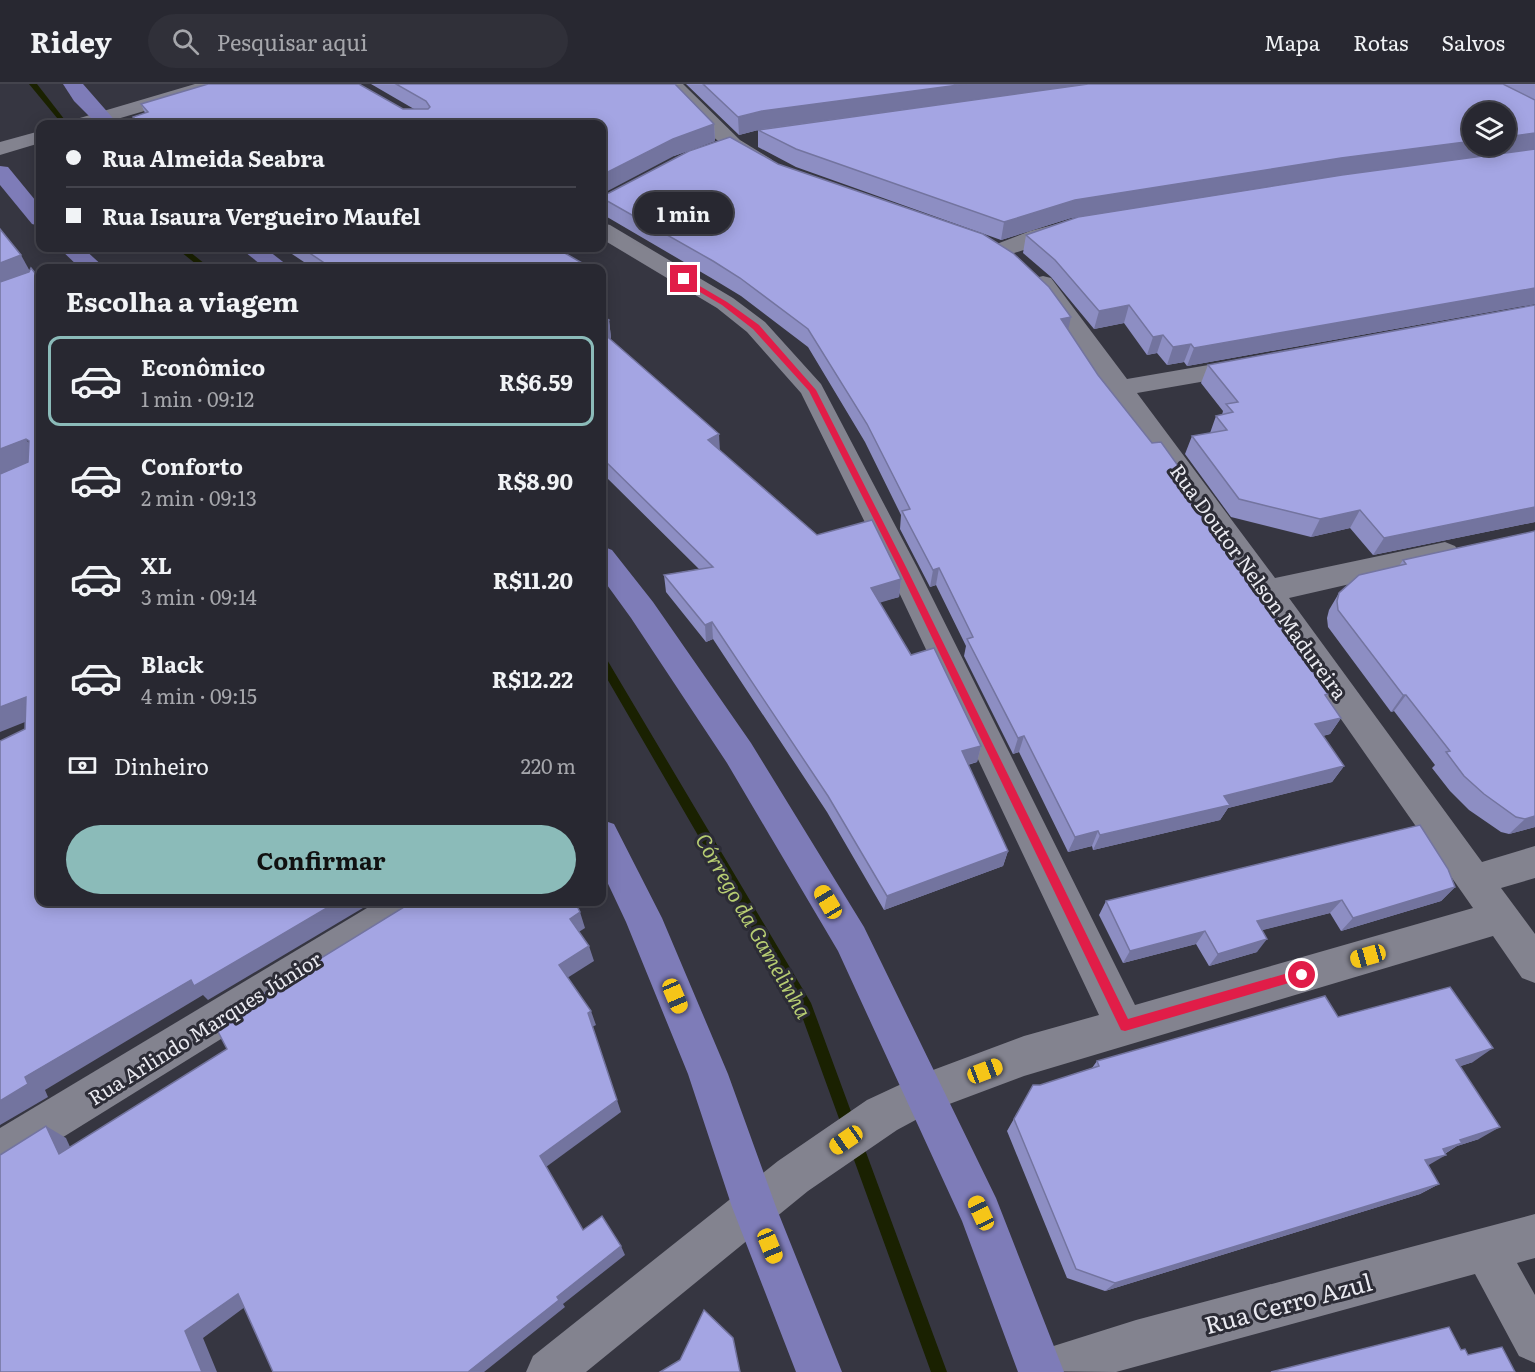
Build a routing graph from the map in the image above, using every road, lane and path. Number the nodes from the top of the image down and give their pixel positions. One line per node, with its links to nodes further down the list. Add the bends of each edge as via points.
1 (73, 84): 4 (main road)
2 (216, 84): 5 (street)
3 (672, 84): 8 (street)
4 (92, 120)
5 (103, 120)
6 (36, 137): 9 (street)
7 (763, 137): 8 (street)
8 (722, 147): 11 (street)
9 (1, 148)
10 (0, 172): 12 (main road)
11 (788, 174)
12 (36, 214)
13 (1094, 224): 20 (street, Rua Doutor Nelson Madureira, via 989,245 1037,276)
14 (606, 233): 30 (street, via 733,309 756,327 812,390)
15 (74, 252): 17 (main road)
16 (257, 252): 18 (main road)
17 (84, 264)
18 (273, 264)
19 (1277, 361): 20 (street)
20 (1121, 388): 23 (street, Rua Doutor Nelson Madureira)
21 (1477, 546): 23 (street)
22 (606, 562): 31 (main road, via 739,753 850,939)
23 (1268, 591): 26 (street, Rua Doutor Nelson Madureira)
24 (606, 843): 33 (main road, via 643,918 703,1064)
25 (1535, 862): 26 (street)
26 (1474, 880): 28 (street, Rua Doutor Nelson Madureira)
27 (402, 906): 32 (street, Rua Arlindo Marques Júnior)
28 (1500, 917): 29 (street, Rua Doutor Nelson Madureira); 30 (street)
29 (1535, 965)
30 (1125, 1026): 31 (street, via 1024,1056)
31 (926, 1093): 33 (street, via 882,1115); 39 (main road, via 981,1213)
32 (0, 1152)
33 (754, 1207): 37 (street); 38 (main road)
34 (1535, 1236): 35 (street, Rua Cerro Azul)
35 (1485, 1249): 36 (street); 39 (street, Rua Cerro Azul)
36 (1535, 1340)
37 (549, 1372)
38 (819, 1372)
39 (1041, 1372)

